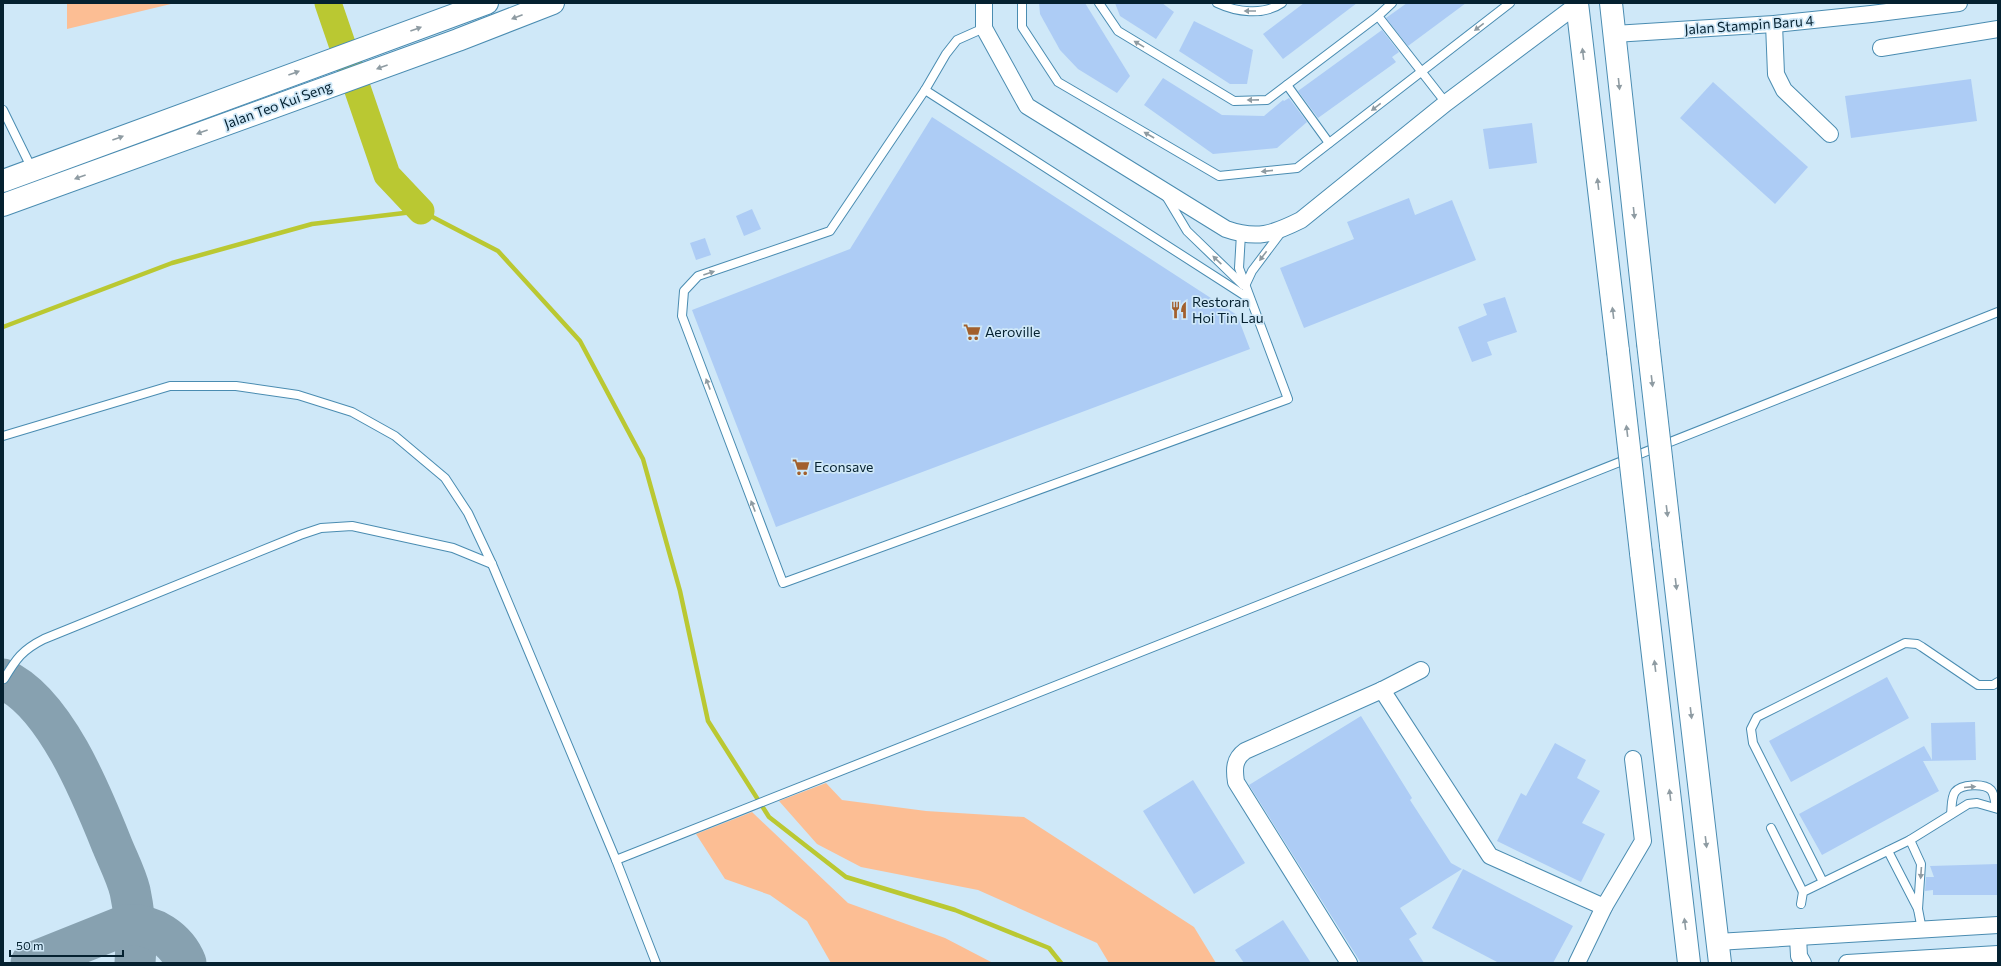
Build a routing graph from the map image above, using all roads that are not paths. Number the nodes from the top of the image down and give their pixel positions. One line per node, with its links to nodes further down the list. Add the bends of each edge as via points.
1 (487, 3): 27 (main road, Jalan Teo Kui Seng, one-way to 1)
2 (553, 3): 30 (main road, Jalan Teo Kui Seng, one-way to 30)
3 (984, 3): 16 (street)
4 (1022, 3): 26 (lane, one-way to 4, via 1297,168 1218,176 1058,82 1022,27)
5 (1099, 3): 21 (lane, one-way to 5, via 1267,100 1234,101 1118,31)
6 (1217, 3): 7 (lane, one-way to 6, via 1265,10 1248,12 1227,8)
7 (1282, 3)
8 (1392, 3): 14 (lane)
9 (1510, 3): 20 (lane, one-way to 20)
10 (1578, 3): 23 (street); 62 (main road, one-way to 10, bridge)
11 (1611, 3): 18 (main road)
12 (1959, 3): 13 (street, Jalan Stampin Baru 4)
13 (1873, 9): 15 (street, Jalan Stampin Baru 4)
14 (1378, 16): 20 (lane); 21 (lane)
15 (1774, 24): 18 (street, Jalan Stampin Baru 4); 25 (street, via 1776,74 1784,90)
16 (984, 28): 22 (lane, via 957,40); 29 (street, via 1027,106)
17 (1998, 29): 19 (street)
18 (1614, 34): 57 (main road, one-way to 57, bridge)
19 (1881, 48)
20 (1422, 71): 23 (lane); 26 (lane, one-way to 26)
21 (1287, 85): 26 (lane)
22 (925, 90): 34 (lane); 34 (lane, one-way to 22, via 1288,399 783,583 682,316 684,291 698,276 830,231)
23 (1446, 104): 31 (street, via 1301,220)
24 (3, 110): 27 (lane)
25 (1830, 134)
26 (1329, 143)
27 (33, 170): 28 (main road, Jalan Teo Kui Seng)
28 (3, 181)
29 (1162, 189): 32 (street, via 1226,229); 33 (lane, one-way to 29, via 1186,231)
30 (3, 205)
31 (1284, 229): 32 (street, via 1264,235); 33 (lane, one-way to 33, via 1252,271)
32 (1241, 234): 33 (lane, via 1239,268)
33 (1245, 286): 34 (lane)
34 (1250, 299)
35 (1998, 312): 48 (lane)
36 (3, 436): 37 (lane, via 170,386 236,386 298,395 352,412 395,436 445,478 468,513)
37 (492, 564): 39 (lane, via 452,548 352,526 321,528 44,639 28,647 17,657); 48 (lane)
38 (1421, 670): 41 (street)
39 (4, 679)
40 (1998, 682): 49 (lane, via 1986,686 1978,685 1922,647 1911,643 1757,717 1751,729 1753,743)
41 (1382, 690): 52 (street, via 1490,856); 60 (street, via 1244,751 1238,756 1235,764 1236,782)
42 (1633, 759): 52 (street, via 1643,841)
43 (1997, 808): 44 (lane, via 1973,803); 44 (lane, one-way to 43, via 1955,792 1962,787 1989,788)
44 (1951, 814): 46 (lane)
45 (1771, 828): 50 (lane)
46 (1910, 840): 47 (lane); 53 (lane, one-way to 53, via 1922,864)
47 (1888, 851): 49 (lane); 53 (lane)
48 (616, 860): 59 (lane)
49 (1823, 882): 50 (lane)
50 (1803, 892): 51 (lane)
51 (1801, 904)
52 (1604, 908): 61 (street)
53 (1918, 909): 55 (lane)
54 (1998, 925): 55 (street)
55 (1922, 930): 56 (street)
56 (1798, 937): 57 (street); 63 (street, via 1799,956)
57 (1719, 953)
58 (1998, 954): 64 (street)
59 (656, 963)
60 (1349, 963)
61 (1577, 963)
62 (1689, 963)
63 (1803, 963)
64 (1847, 963)

